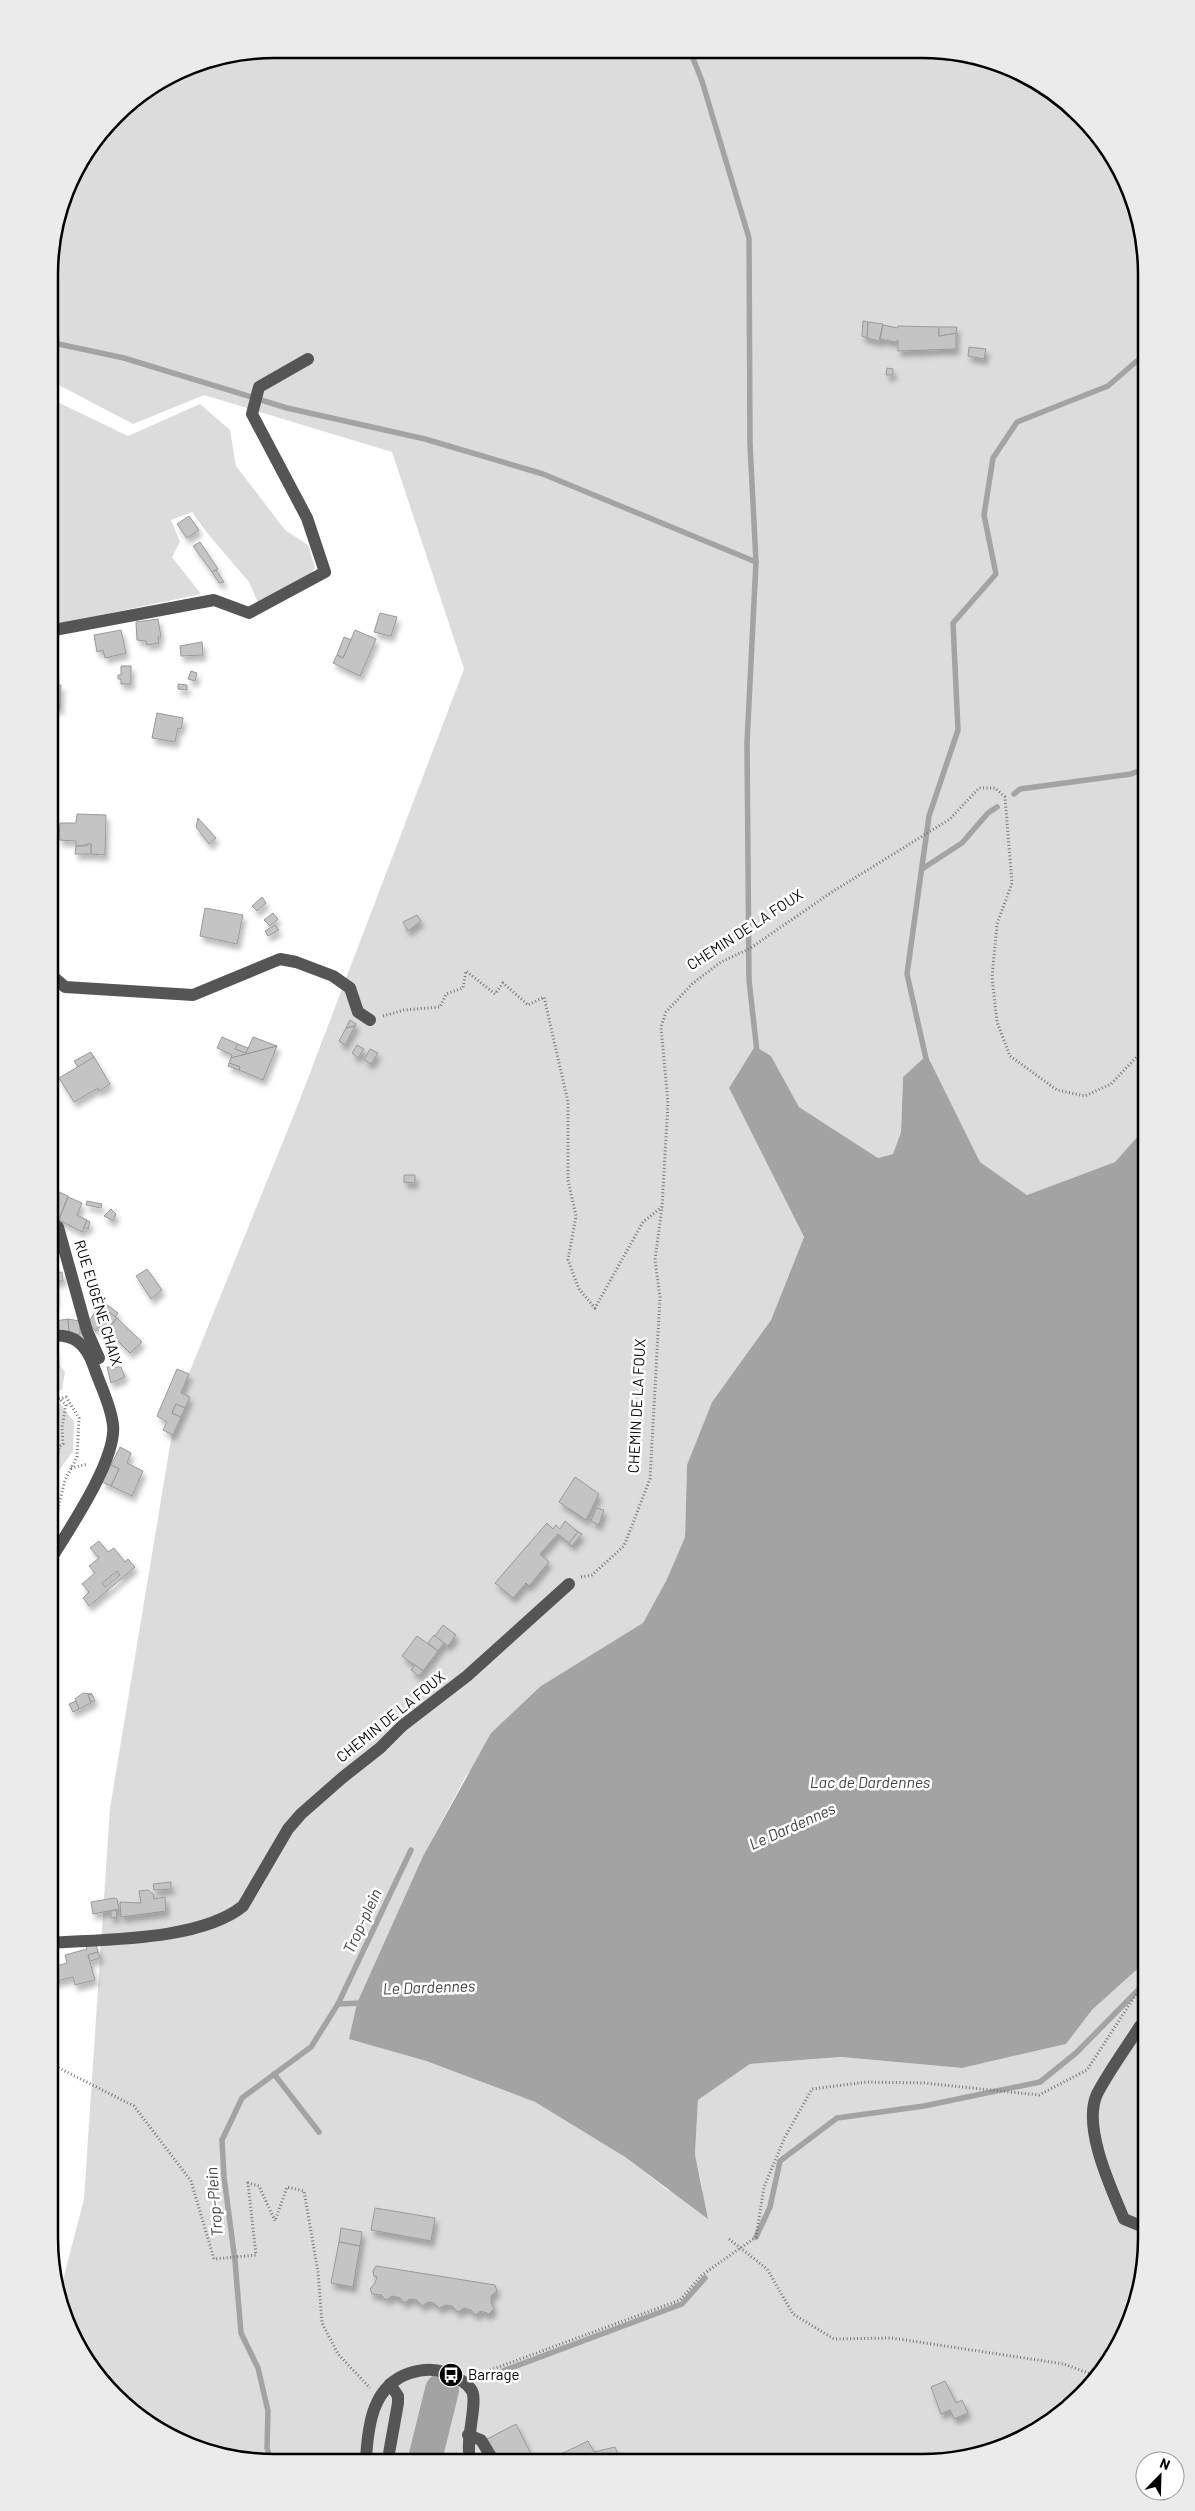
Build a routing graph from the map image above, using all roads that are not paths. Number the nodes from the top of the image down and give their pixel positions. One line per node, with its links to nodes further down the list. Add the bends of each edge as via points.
1 (308, 359): 2 (street, via 260,387 253,411 307,518 325,572 249,613 214,600)
2 (58, 629)
3 (58, 981): 4 (street, via 65,987 193,995 280,960 296,962 333,976 350,988 358,1012)
4 (370, 1020)
5 (58, 1250): 7 (street, RUE EUGÈNE CHAIX, via 104,1371)
6 (58, 1336): 7 (street, via 78,1340 91,1358)
7 (101, 1389): 8 (street, via 114,1427 109,1450)
8 (58, 1547)
9 (569, 1584): 10 (street, CHEMIN DE LA FOUX, via 467,1676 402,1726 301,1814 288,1829 243,1906 233,1914 182,1931)
10 (58, 1942)
11 (1138, 2029): 12 (street, via 1097,2095 1092,2116 1104,2174 1124,2219)
12 (1138, 2225)
13 (390, 2384): 14 (street, via 420,2370 437,2370 461,2381 472,2391 474,2399); 15 (street, via 374,2408); 16 (street, via 398,2396 398,2403)
14 (468, 2435): 17 (street); 18 (street, via 481,2440)
15 (367, 2454)
16 (389, 2454)
17 (470, 2454)
18 (489, 2454)

